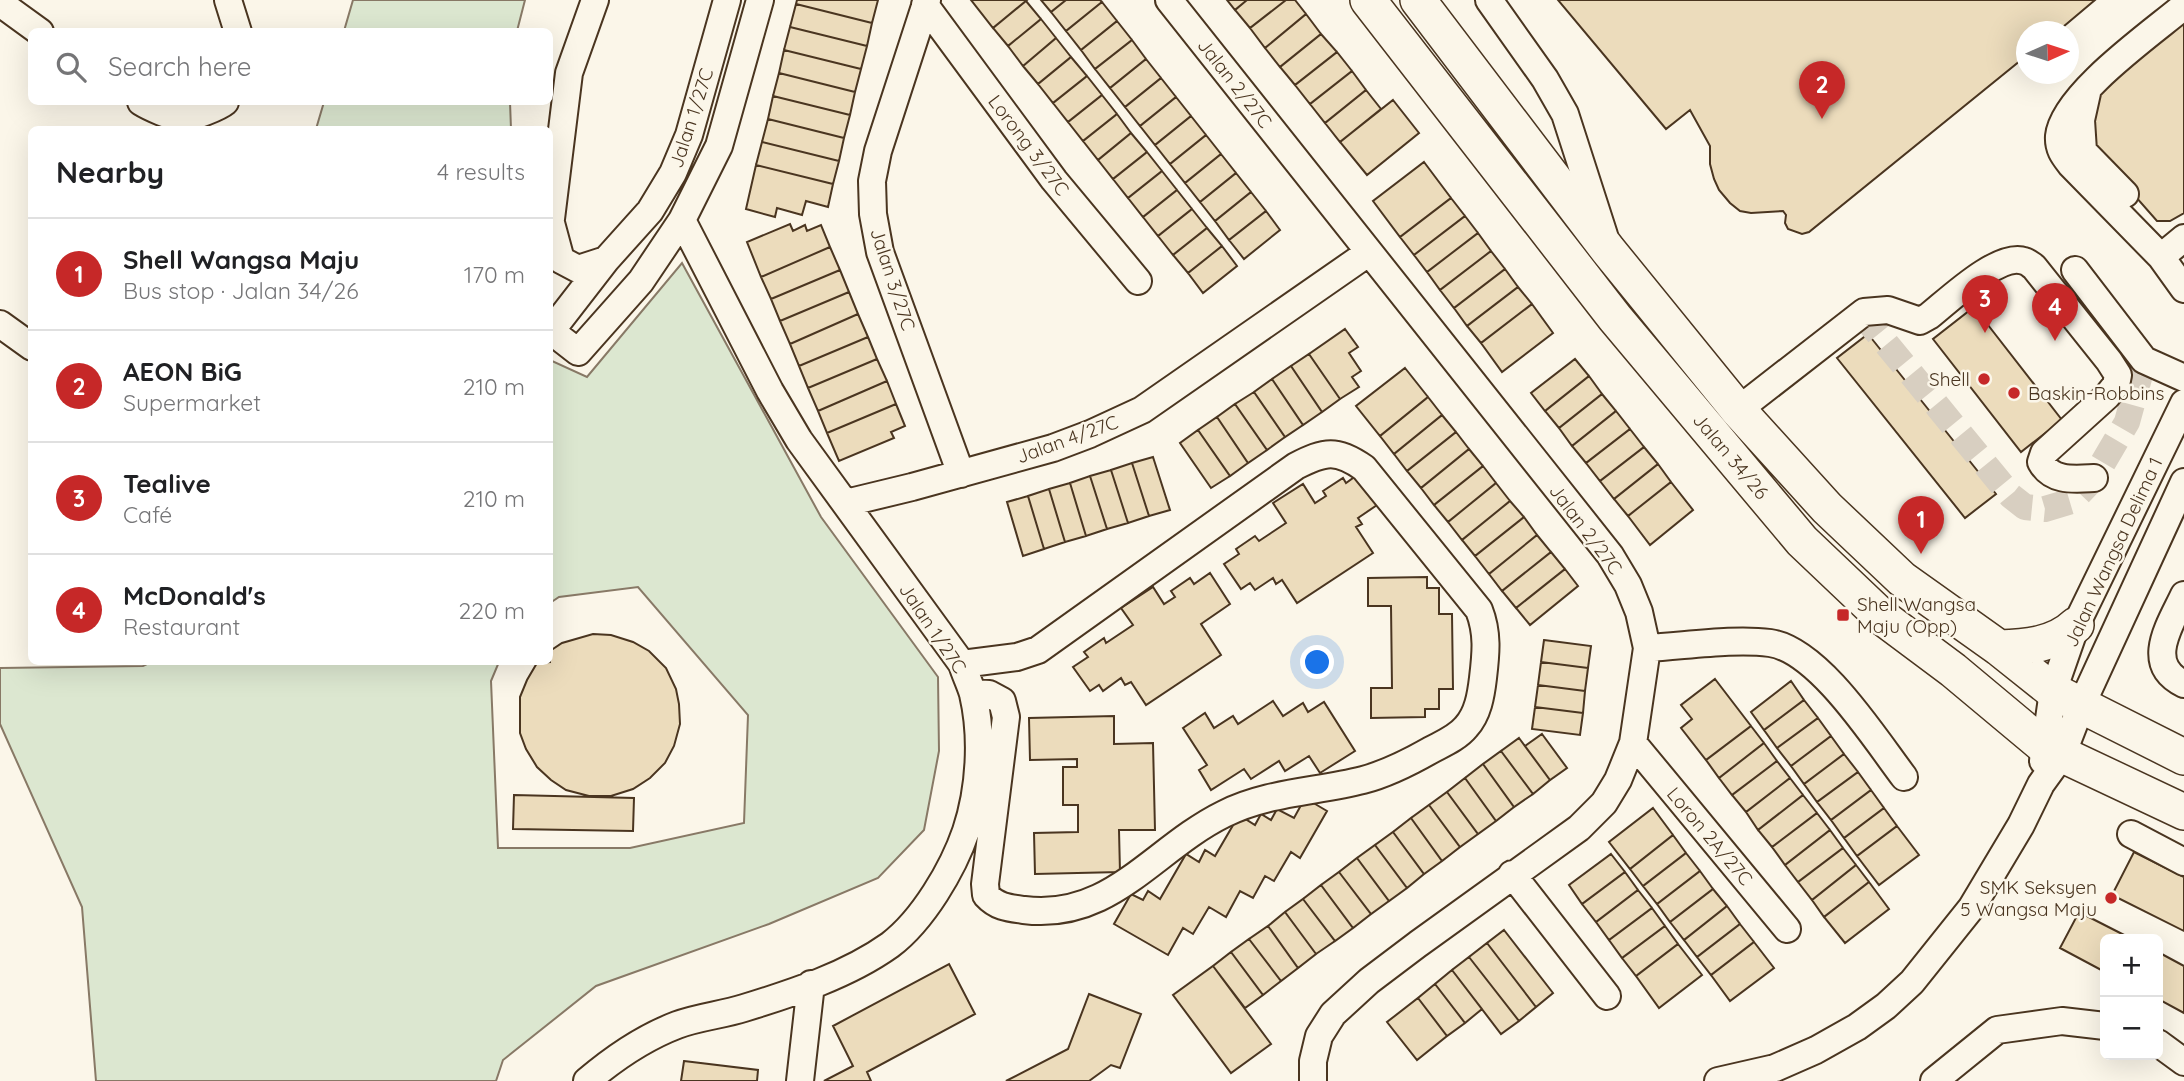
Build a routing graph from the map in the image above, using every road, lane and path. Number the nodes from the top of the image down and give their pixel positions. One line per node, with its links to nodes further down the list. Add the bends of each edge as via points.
1 (228, 0): 13 (street)
2 (595, 0): 16 (street, via 569,73)
3 (727, 0): 22 (street, Jalan 1/27C, via 674,173 650,211)
4 (760, 0): 17 (street, Jalan 1/27C, via 719,146)
5 (1169, 0): 21 (street, Jalan 2/27C)
6 (1368, 0): 46 (main road, Jalan 34/26, via 1615,317 1801,541 1882,617)
7 (1418, 0): 20 (main road, Jalan 34/26)
8 (1489, 0): 20 (street, via 1565,114)
9 (0, 3): 12 (street)
10 (926, 3): 24 (street, Lorong 3/27C, via 1054,180); 33 (street, Jalan 3/27C, via 878,151 872,181 873,214 880,252)
11 (2184, 6): 19 (street, via 2091,84 2069,110 2059,138 2060,150 2071,165)
12 (34, 28)
13 (237, 28)
14 (146, 105): 15 (street, via 183,118)
15 (221, 105)
16 (553, 201)
17 (682, 220): 28 (street, Jalan 1/27C, via 641,281 578,352); 36 (street, Jalan 1/27C, via 770,391 799,440)
18 (553, 235): 22 (street, via 561,260 578,269)
19 (2174, 247): 25 (street)
20 (1608, 250): 32 (main road, Jalan 34/26)
21 (1368, 253): 33 (street, Jalan 4/27C, via 1142,410 1065,443); 40 (street, Jalan 2/27C, via 1610,555 1632,594)
22 (606, 260): 27 (street, Jalan 1/27C)
23 (2075, 270): 30 (street, via 2144,360)
24 (1138, 281)
25 (2184, 289)
26 (0, 324): 29 (street)
27 (553, 326)
28 (553, 332)
29 (28, 344)
30 (2184, 378)
31 (2184, 403): 38 (street, Jalan Wangsa Delima 1)
32 (1738, 411): 34 (street, via 1863,313 1888,310 1920,321 1979,275 2024,260 2118,375 2107,396 2044,453 2041,462 2056,476); 39 (main road, Jalan 34/26, via 1827,508 1902,579)
33 (961, 474): 36 (street, Jalan 4/27C)
34 (2094, 478)
35 (2184, 482): 44 (street, Jalan Wangsa Delima 1)
36 (846, 503): 41 (street, Jalan 1/27C)
37 (2184, 595): 42 (street, via 2162,642 2162,661 2173,679)
38 (2076, 625): 39 (main road, via 2067,634 2044,642); 44 (street, Jalan Wangsa Delima 1)
39 (1998, 648): 44 (main road, Jalan 34/26)
40 (1647, 649): 45 (street, Jalan 2/27C); 48 (street, via 1746,642 1773,643 1794,653 1842,694)
41 (962, 664): 43 (street, Jalan 1/27C); 43 (street, via 1038,650 1296,466 1322,453 1350,458 1364,468 1479,610 1487,639 1476,711 1456,736 1412,761 1364,779 1240,806 1177,842 1107,895 1083,906 1054,911 1003,908 986,895 1006,717 1002,701 989,694)
42 (2184, 684)
43 (973, 694): 54 (street, Jalan 1/27C, via 977,774 960,849 937,890 890,945)
44 (2067, 698): 46 (street, Jalan Wangsa Delima 1); 47 (main road, Jalan 34/26)
45 (1633, 743): 52 (street, Jalan 2/27C, via 1604,803 1579,828); 53 (street, Loron 2A/27C)
46 (2053, 750): 49 (main road, Jalan 34/26); 62 (street, Jalan Wangsa Delima 1, via 2021,825 1972,907 1912,982 1857,1027 1816,1050 1774,1068)
47 (2184, 757)
48 (1904, 777)
49 (2184, 812)
50 (2131, 834): 51 (street)
51 (2184, 862)
52 (1512, 874): 55 (street); 61 (street, Jalan 2/27C, via 1369,981 1333,1014 1319,1035)
53 (1787, 929)
54 (811, 985): 59 (street, Jalan 1/27C, via 644,1040); 60 (street)
55 (1607, 996)
56 (2100, 1025): 63 (street, via 2062,1021 1997,1030)
57 (2163, 1047): 58 (street)
58 (2184, 1062)
59 (587, 1081)
60 (800, 1081)
61 (1313, 1081)
62 (1718, 1081)
63 (1934, 1081)

